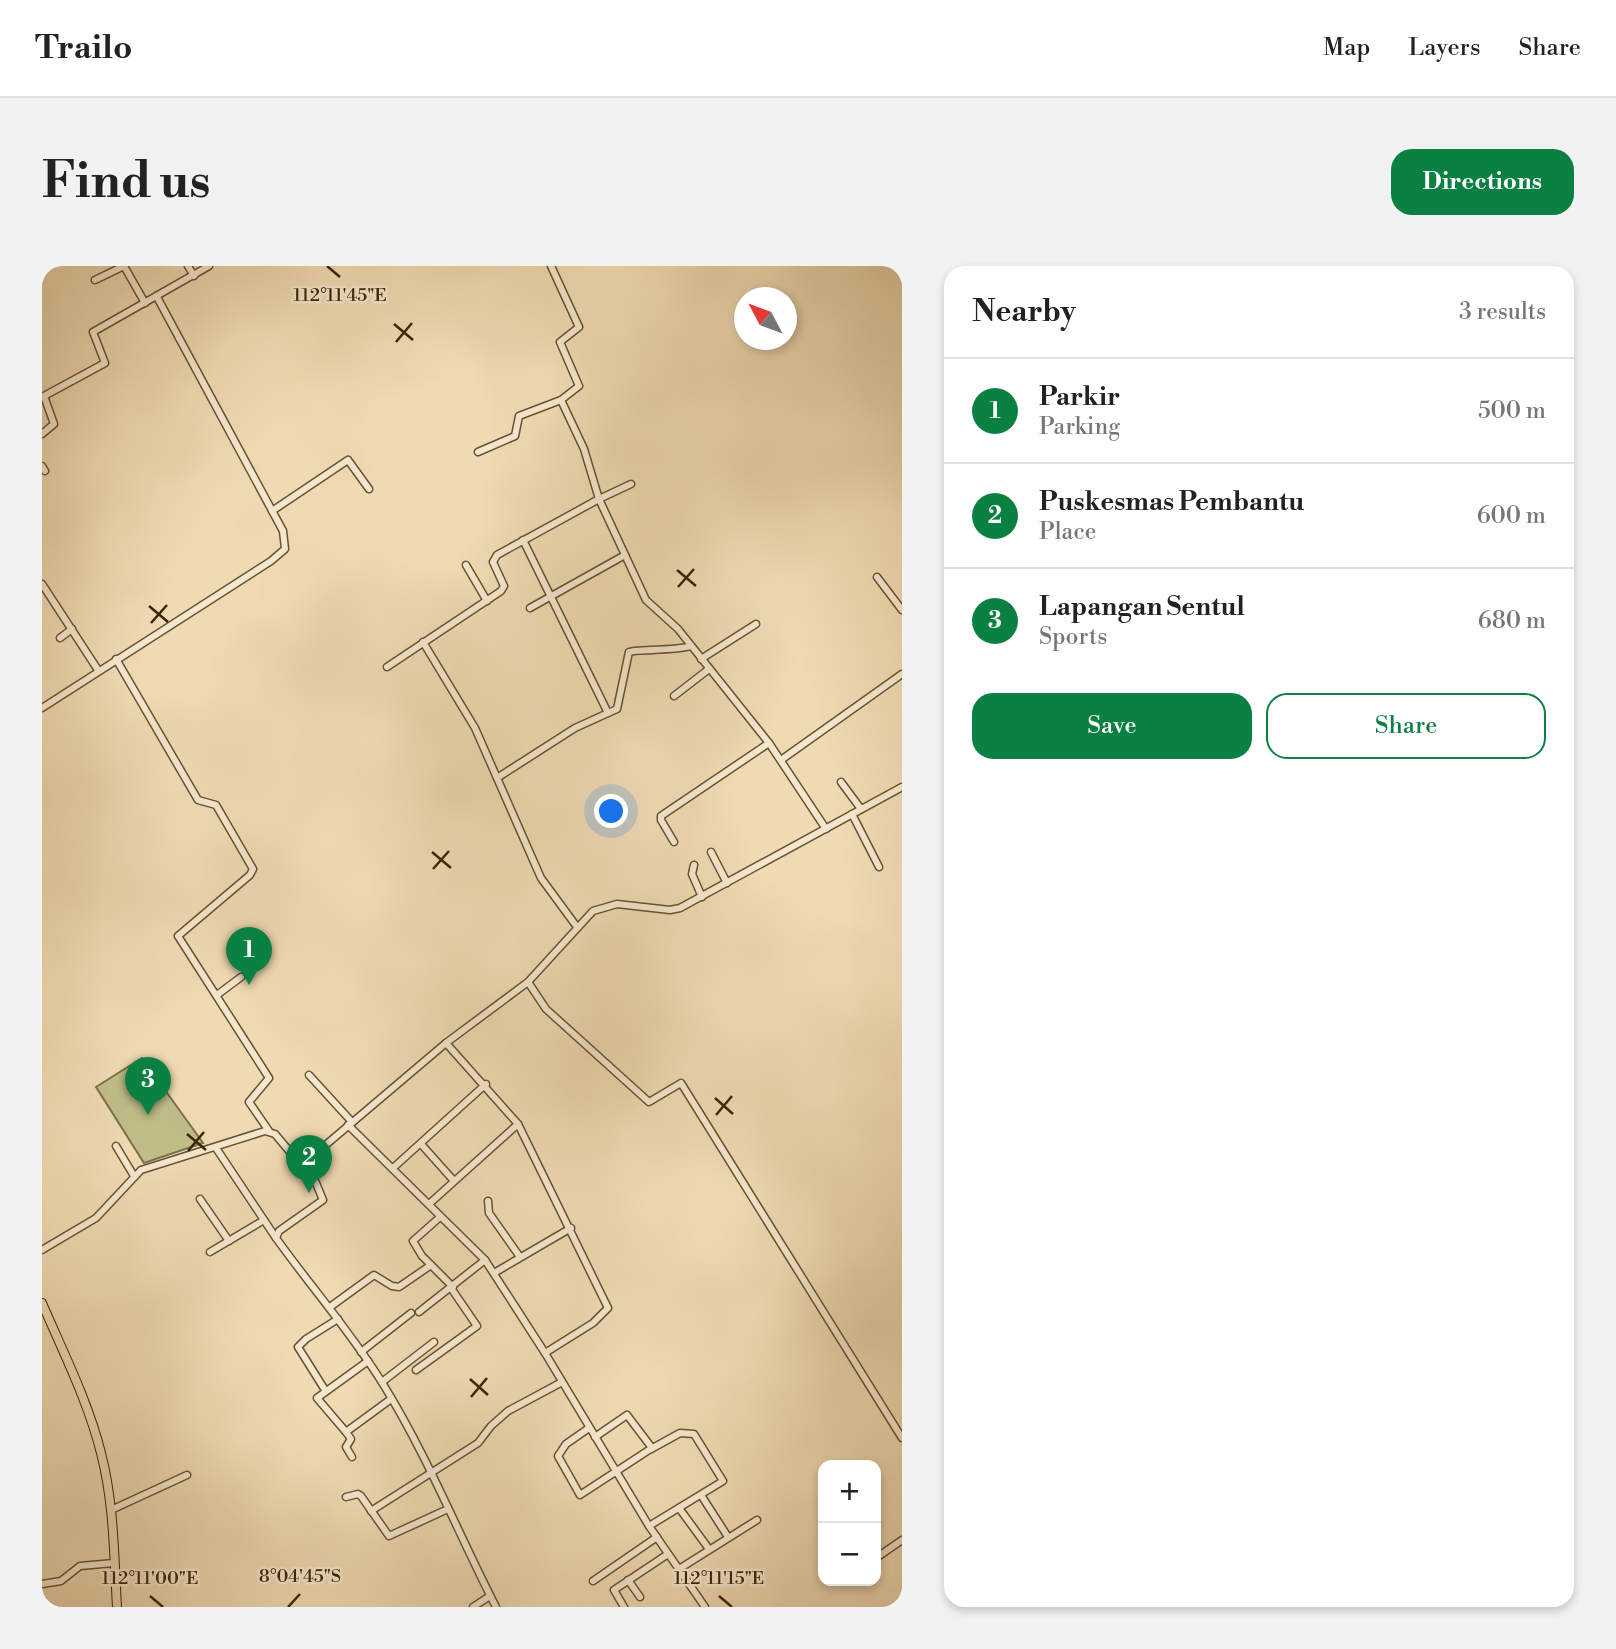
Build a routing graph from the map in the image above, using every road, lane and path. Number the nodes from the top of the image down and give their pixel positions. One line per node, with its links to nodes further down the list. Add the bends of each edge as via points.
1 (124, 266): 6 (street); 8 (street)
2 (187, 266): 5 (street)
3 (209, 266): 5 (street)
4 (551, 266): 9 (street, via 579,328 560,342 579,386)
5 (194, 276): 7 (street)
6 (96, 281)
7 (158, 297): 8 (street); 15 (street)
8 (145, 303): 10 (street, via 93,332 105,363 44,396 54,424)
9 (561, 400): 11 (street, via 519,416 515,436); 14 (street)
10 (42, 434)
11 (478, 452)
12 (631, 484): 14 (street)
13 (369, 489): 15 (street, via 348,460)
14 (599, 499): 16 (street); 17 (street)
15 (272, 510): 32 (street, via 285,538 282,553)
16 (523, 540): 22 (street); 23 (street, via 494,558 504,588)
17 (625, 555): 22 (street); 31 (street, via 646,600)
18 (466, 565): 23 (street)
19 (877, 577): 26 (street)
20 (42, 584): 21 (street)
21 (50, 596): 24 (street); 28 (street)
22 (552, 596): 25 (street); 40 (street)
23 (487, 601): 30 (street)
24 (42, 603)
25 (530, 608)
26 (902, 610)
27 (756, 624): 33 (street)
28 (72, 629): 29 (street); 36 (street)
29 (60, 638)
30 (423, 642): 34 (street); 43 (street, via 465,710)
31 (691, 646): 33 (street); 40 (street, via 629,652 617,709)
32 (117, 659): 36 (street); 58 (street, via 198,800 216,804 253,869 178,934)
33 (701, 659): 35 (street)
34 (387, 667)
35 (709, 669): 38 (street); 41 (street)
36 (99, 670): 39 (street)
37 (902, 674): 42 (street)
38 (674, 696)
39 (42, 708)
40 (608, 713): 43 (street)
41 (769, 743): 42 (street); 49 (street, via 661,816)
42 (781, 760): 48 (street)
43 (498, 778): 55 (street, via 541,878)
44 (841, 782): 46 (street)
45 (902, 787): 46 (street)
46 (861, 809): 47 (street)
47 (852, 814): 48 (street); 52 (street)
48 (826, 829): 53 (street)
49 (674, 842)
50 (711, 852): 53 (street)
51 (694, 865): 54 (street, via 692,874)
52 (879, 867)
53 (727, 883): 54 (street)
54 (702, 897): 55 (street, via 675,910 627,904 604,907)
55 (577, 927): 57 (street)
56 (242, 977): 58 (street)
57 (528, 982): 59 (street); 104 (street, via 546,1009 649,1102 681,1083)
58 (217, 995): 64 (street, via 269,1078 249,1102)
59 (446, 1043): 61 (street); 62 (street)
60 (309, 1075): 62 (street)
61 (486, 1084): 63 (street); 65 (street)
62 (350, 1123): 68 (street); 69 (street)
63 (518, 1124): 71 (street); 77 (street)
64 (269, 1130): 67 (street); 68 (street)
65 (421, 1144): 69 (street); 71 (street)
66 (116, 1146): 70 (street)
67 (216, 1148): 70 (street); 76 (street)
68 (302, 1165): 78 (street, via 321,1192 322,1202 279,1231)
69 (393, 1168): 74 (street)
70 (134, 1176): 80 (street, via 96,1218)
71 (454, 1181): 74 (street)
72 (200, 1199): 79 (street)
73 (488, 1201): 82 (street, via 489,1213)
74 (429, 1203): 75 (street)
75 (440, 1217): 83 (street); 84 (street, via 413,1241)
76 (264, 1220): 78 (street); 79 (street)
77 (571, 1228): 82 (street); 94 (street, via 608,1310)
78 (276, 1238): 88 (street)
79 (229, 1241): 81 (street)
80 (42, 1250)
81 (209, 1252)
82 (520, 1257): 85 (street)
83 (485, 1260): 85 (street); 86 (street)
84 (430, 1265): 86 (street); 88 (street, via 399,1287 374,1275)
85 (494, 1273): 94 (street)
86 (452, 1288): 89 (street); 96 (street, via 476,1327)
87 (42, 1304): 114 (main road, via 97,1439)
88 (330, 1307): 91 (street)
89 (419, 1312)
90 (411, 1313): 93 (street)
91 (338, 1319): 93 (street); 99 (street, via 298,1347)
92 (434, 1342): 97 (street)
93 (361, 1352): 95 (street)
94 (545, 1353): 98 (street)
95 (368, 1361): 97 (street); 99 (street)
96 (416, 1370)
97 (382, 1382): 100 (street)
98 (562, 1382): 101 (street); 107 (street, via 508,1411 481,1441)
99 (325, 1390): 102 (street, via 317,1398)
100 (391, 1399): 102 (street); 107 (street)
101 (589, 1429): 103 (street); 108 (street, via 558,1454 566,1474 581,1495)
102 (346, 1432): 106 (street, via 351,1439 346,1447)
103 (595, 1437): 105 (street, via 627,1415); 108 (street)
104 (902, 1438)
105 (651, 1449): 108 (street); 110 (street, via 680,1433 696,1436 723,1479)
106 (352, 1457)
107 (431, 1471): 113 (street); 115 (street)
108 (616, 1473): 117 (street)
109 (187, 1475): 114 (street)
110 (701, 1495): 112 (street); 119 (street)
111 (346, 1497): 115 (street, via 360,1494)
112 (678, 1508): 117 (street); 121 (street)
113 (448, 1509): 115 (street, via 389,1536); 129 (street)
114 (111, 1510): 124 (main road)
115 (371, 1511)
116 (757, 1520): 119 (street)
117 (649, 1526): 118 (street)
118 (657, 1537): 122 (street); 127 (street)
119 (728, 1537): 121 (street)
120 (902, 1540): 123 (street)
121 (709, 1549): 125 (street)
122 (668, 1554): 125 (street); 126 (street)
123 (881, 1555)
124 (114, 1563): 128 (street, via 80,1566 61,1581); 131 (main road)
125 (679, 1569): 135 (street)
126 (628, 1580): 130 (street); 134 (street, via 614,1590)
127 (593, 1581)
128 (42, 1584)
129 (490, 1596): 132 (street); 133 (street)
130 (640, 1597)
131 (117, 1607)
132 (473, 1607)
133 (496, 1607)
134 (624, 1607)
135 (705, 1607)

